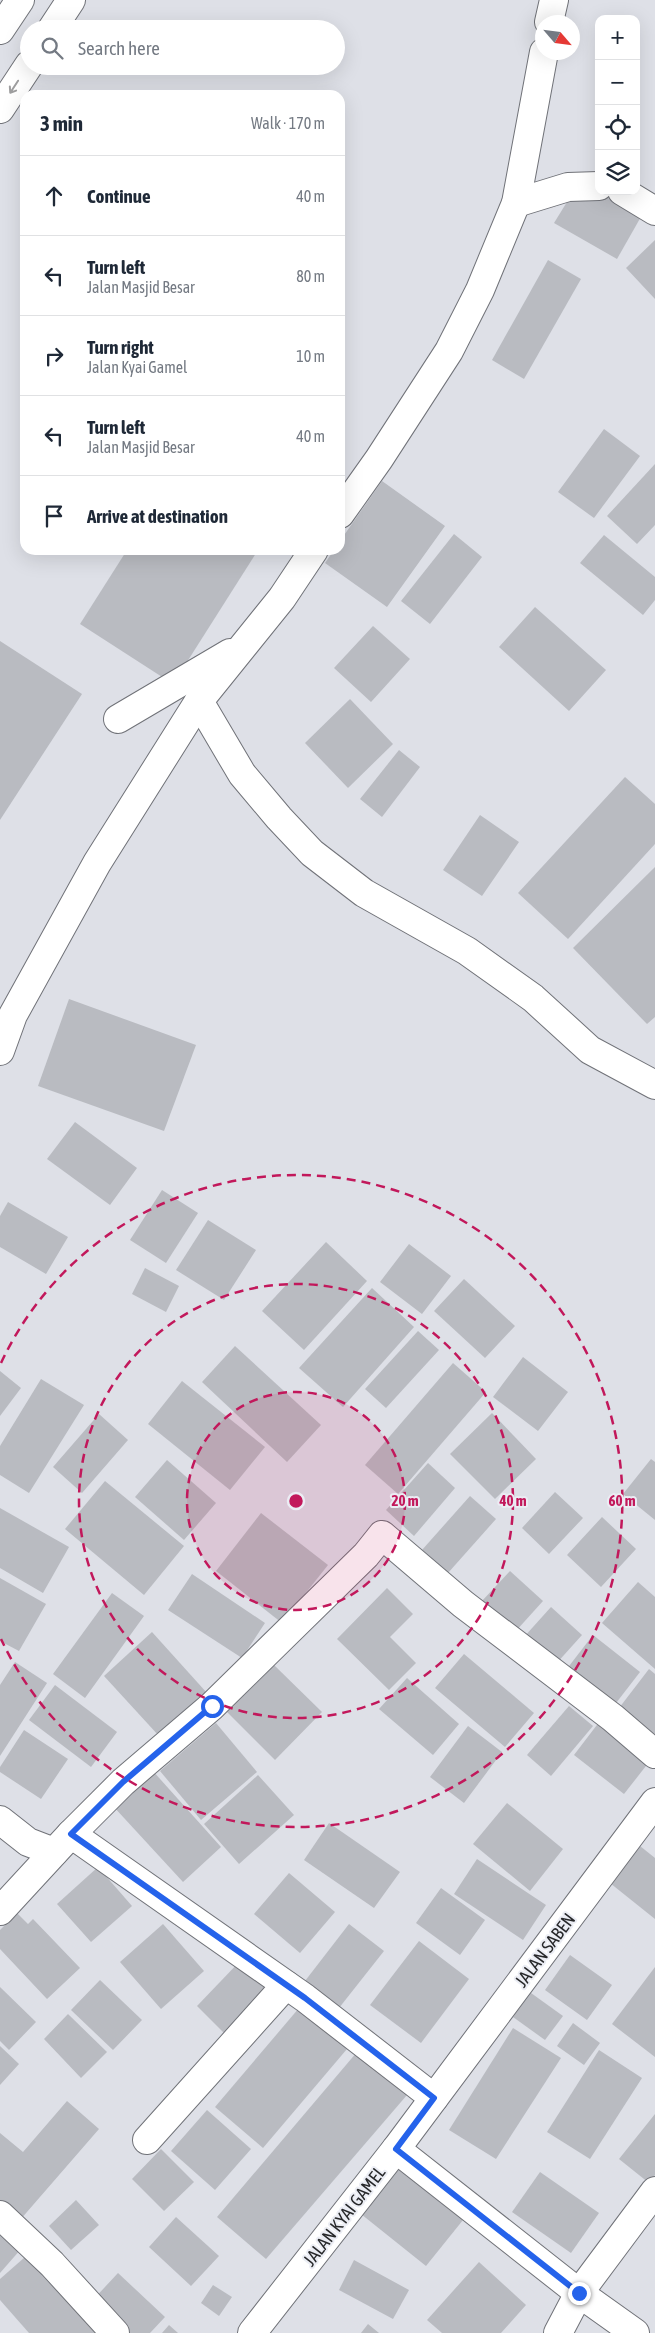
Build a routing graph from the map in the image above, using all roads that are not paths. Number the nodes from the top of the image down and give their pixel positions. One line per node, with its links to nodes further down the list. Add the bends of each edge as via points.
1 (20, 0): 6 (main road)
2 (71, 0): 5 (main road)
3 (554, 0): 4 (main road)
4 (551, 15)
5 (58, 20)
6 (0, 30)
7 (543, 60): 12 (main road)
8 (22, 75): 9 (main road, one-way to 9)
9 (0, 109)
10 (595, 186): 12 (main road, via 568,187)
11 (629, 195): 13 (main road)
12 (516, 204): 14 (main road, via 480,290 449,351)
13 (655, 210)
14 (345, 507)
15 (311, 555): 16 (main road)
16 (246, 643): 17 (main road); 18 (main road)
17 (199, 701): 19 (main road, via 97,862 14,1015); 20 (main road, via 242,774 312,853 364,893 467,951 518,987 590,1050)
18 (118, 719)
19 (0, 1051)
20 (655, 1085)
21 (655, 1754): 24 (main road, via 613,1718 463,1604 382,1535 366,1555 235,1684 123,1782)
22 (655, 1802): 27 (main road, JALAN SABEN)
23 (0, 1820): 24 (main road, via 28,1842)
24 (62, 1843): 25 (main road); 26 (main road)
25 (0, 1912)
26 (286, 1985): 27 (main road); 28 (main road)
27 (434, 2098): 29 (main road, JALAN KYAI GAMEL)
28 (147, 2140)
29 (396, 2149): 32 (main road); 34 (main road, JALAN KYAI GAMEL)
30 (655, 2191): 32 (main road)
31 (0, 2215): 33 (main road, via 52,2264)
32 (579, 2293): 35 (main road); 36 (main road)
33 (115, 2333)
34 (252, 2333)
35 (558, 2333)
36 (636, 2333)

